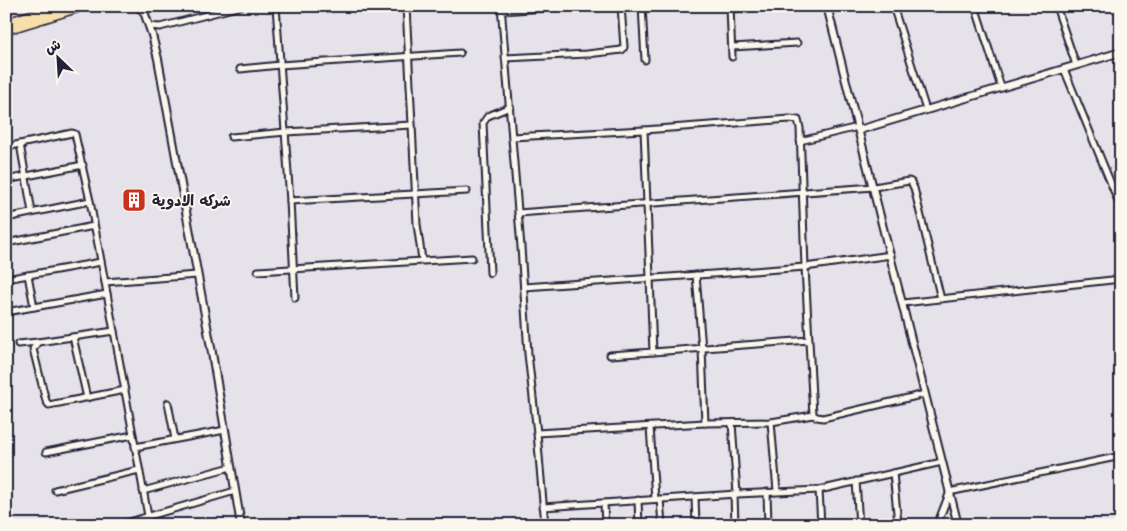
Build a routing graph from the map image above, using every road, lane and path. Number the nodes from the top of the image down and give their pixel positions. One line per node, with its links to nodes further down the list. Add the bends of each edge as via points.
1 (60, 6): 17 (main road)
2 (84, 6): 20 (main road)
3 (241, 6): 19 (street)
4 (276, 6): 30 (street)
5 (406, 6): 26 (street)
6 (573, 6): 16 (street)
7 (621, 6): 28 (street, via 622,50)
8 (642, 6): 29 (street)
9 (782, 6): 15 (street)
10 (827, 6): 38 (street)
11 (893, 6): 36 (street)
12 (975, 6): 34 (street)
13 (1056, 6): 31 (street)
14 (141, 7): 18 (street)
15 (730, 7): 23 (street)
16 (502, 9): 28 (street)
17 (6, 23)
18 (150, 26): 19 (street); 21 (street)
19 (160, 27): 21 (street)
20 (6, 30)
21 (152, 35): 71 (street)
22 (796, 43): 23 (street)
23 (732, 47): 27 (street)
24 (1121, 52): 31 (street)
25 (460, 53): 26 (street)
26 (410, 56): 30 (street); 37 (street)
27 (732, 57)
28 (505, 58): 35 (street)
29 (645, 60)
30 (280, 65): 32 (street); 40 (street)
31 (1076, 65): 33 (street)
32 (240, 69)
33 (1064, 69): 34 (street); 56 (street)
34 (1000, 87): 36 (street)
35 (510, 107): 42 (street); 69 (street, via 488,116 483,123)
36 (926, 110): 38 (street)
37 (412, 126): 40 (street); 52 (street)
38 (858, 129): 43 (street); 49 (street)
39 (644, 130): 42 (street); 43 (street, via 796,119); 55 (street)
40 (286, 132): 41 (street); 53 (street)
41 (231, 137)
42 (512, 137): 58 (street)
43 (800, 141): 51 (street)
44 (20, 144): 45 (street); 46 (street, via 72,133 77,137); 47 (street)
45 (6, 147)
46 (82, 165): 47 (street); 54 (street)
47 (25, 177): 48 (street); 57 (street)
48 (6, 180)
49 (874, 187): 51 (street); 62 (street); 80 (street, via 907,181 913,184)
50 (467, 191): 52 (street)
51 (803, 192): 55 (street); 66 (street)
52 (416, 193): 53 (street); 64 (street)
53 (290, 200): 67 (street)
54 (90, 201): 57 (street); 60 (street)
55 (646, 204): 58 (street); 74 (street)
56 (1121, 208)
57 (32, 212): 59 (street)
58 (518, 213): 77 (street)
59 (6, 218)
60 (94, 226): 61 (street); 65 (street)
61 (6, 243)
62 (890, 255): 66 (street); 81 (street)
63 (472, 258): 64 (street)
64 (422, 260): 67 (street)
65 (101, 262): 70 (street); 76 (street)
66 (805, 266): 72 (street); 86 (street)
67 (294, 268): 68 (street); 79 (street)
68 (258, 270)
69 (490, 273)
70 (28, 275): 73 (street); 82 (street)
71 (197, 275): 76 (street); 101 (street)
72 (696, 276): 74 (street); 89 (street)
73 (6, 278)
74 (650, 278): 77 (street); 90 (street)
75 (1121, 279): 80 (street)
76 (105, 282): 78 (street)
77 (524, 287): 103 (street)
78 (107, 294): 82 (street); 84 (street)
79 (295, 298)
80 (941, 299): 81 (street)
81 (903, 303): 93 (street)
82 (34, 307): 83 (street)
83 (6, 312)
84 (114, 331): 85 (street); 92 (street)
85 (73, 337): 87 (street); 94 (street)
86 (809, 340): 89 (street); 96 (street)
87 (38, 342): 88 (street); 94 (street, via 33,349 47,404 52,406)
88 (18, 344)
89 (702, 349): 90 (street); 98 (street)
90 (653, 352): 91 (street)
91 (610, 356)
92 (125, 390): 94 (street); 102 (street)
93 (925, 394): 96 (street, via 823,418); 108 (street)
94 (87, 398)
95 (168, 403): 104 (street)
96 (813, 415): 97 (street)
97 (771, 422): 99 (street); 117 (street)
98 (705, 423): 99 (street); 100 (street)
99 (732, 423): 120 (street)
100 (650, 427): 103 (street); 122 (street)
101 (226, 430): 104 (street); 109 (street)
102 (133, 434): 105 (street); 106 (street)
103 (537, 434): 125 (street)
104 (175, 439): 105 (street)
105 (135, 447): 110 (street)
106 (46, 452)
107 (1121, 456): 119 (street)
108 (942, 462): 111 (street); 119 (street)
109 (231, 467): 115 (street); 116 (street)
110 (139, 470): 113 (street); 115 (street)
111 (893, 473): 112 (street); 128 (street, via 898,523)
112 (856, 482): 114 (street); 128 (street)
113 (55, 490)
114 (819, 490): 117 (street); 138 (street)
115 (143, 491): 126 (street)
116 (235, 491): 126 (street); 130 (street)
117 (777, 491): 118 (street)
118 (767, 492): 120 (street); 137 (street)
119 (949, 493): 140 (street); 141 (street)
120 (736, 494): 121 (street); 136 (street)
121 (695, 497): 122 (street); 135 (street)
122 (658, 499): 123 (street); 134 (street)
123 (638, 500): 124 (street); 133 (street)
124 (604, 504): 125 (street); 132 (street)
125 (543, 507): 131 (street)
126 (148, 516): 127 (street)
127 (138, 522): 129 (street)
128 (859, 524): 139 (street)
129 (119, 525)
130 (241, 525)
131 (545, 525)
132 (605, 525)
133 (639, 525)
134 (662, 525)
135 (696, 525)
136 (735, 525)
137 (768, 525)
138 (821, 525)
139 (839, 525)
140 (937, 525)
141 (958, 525)

